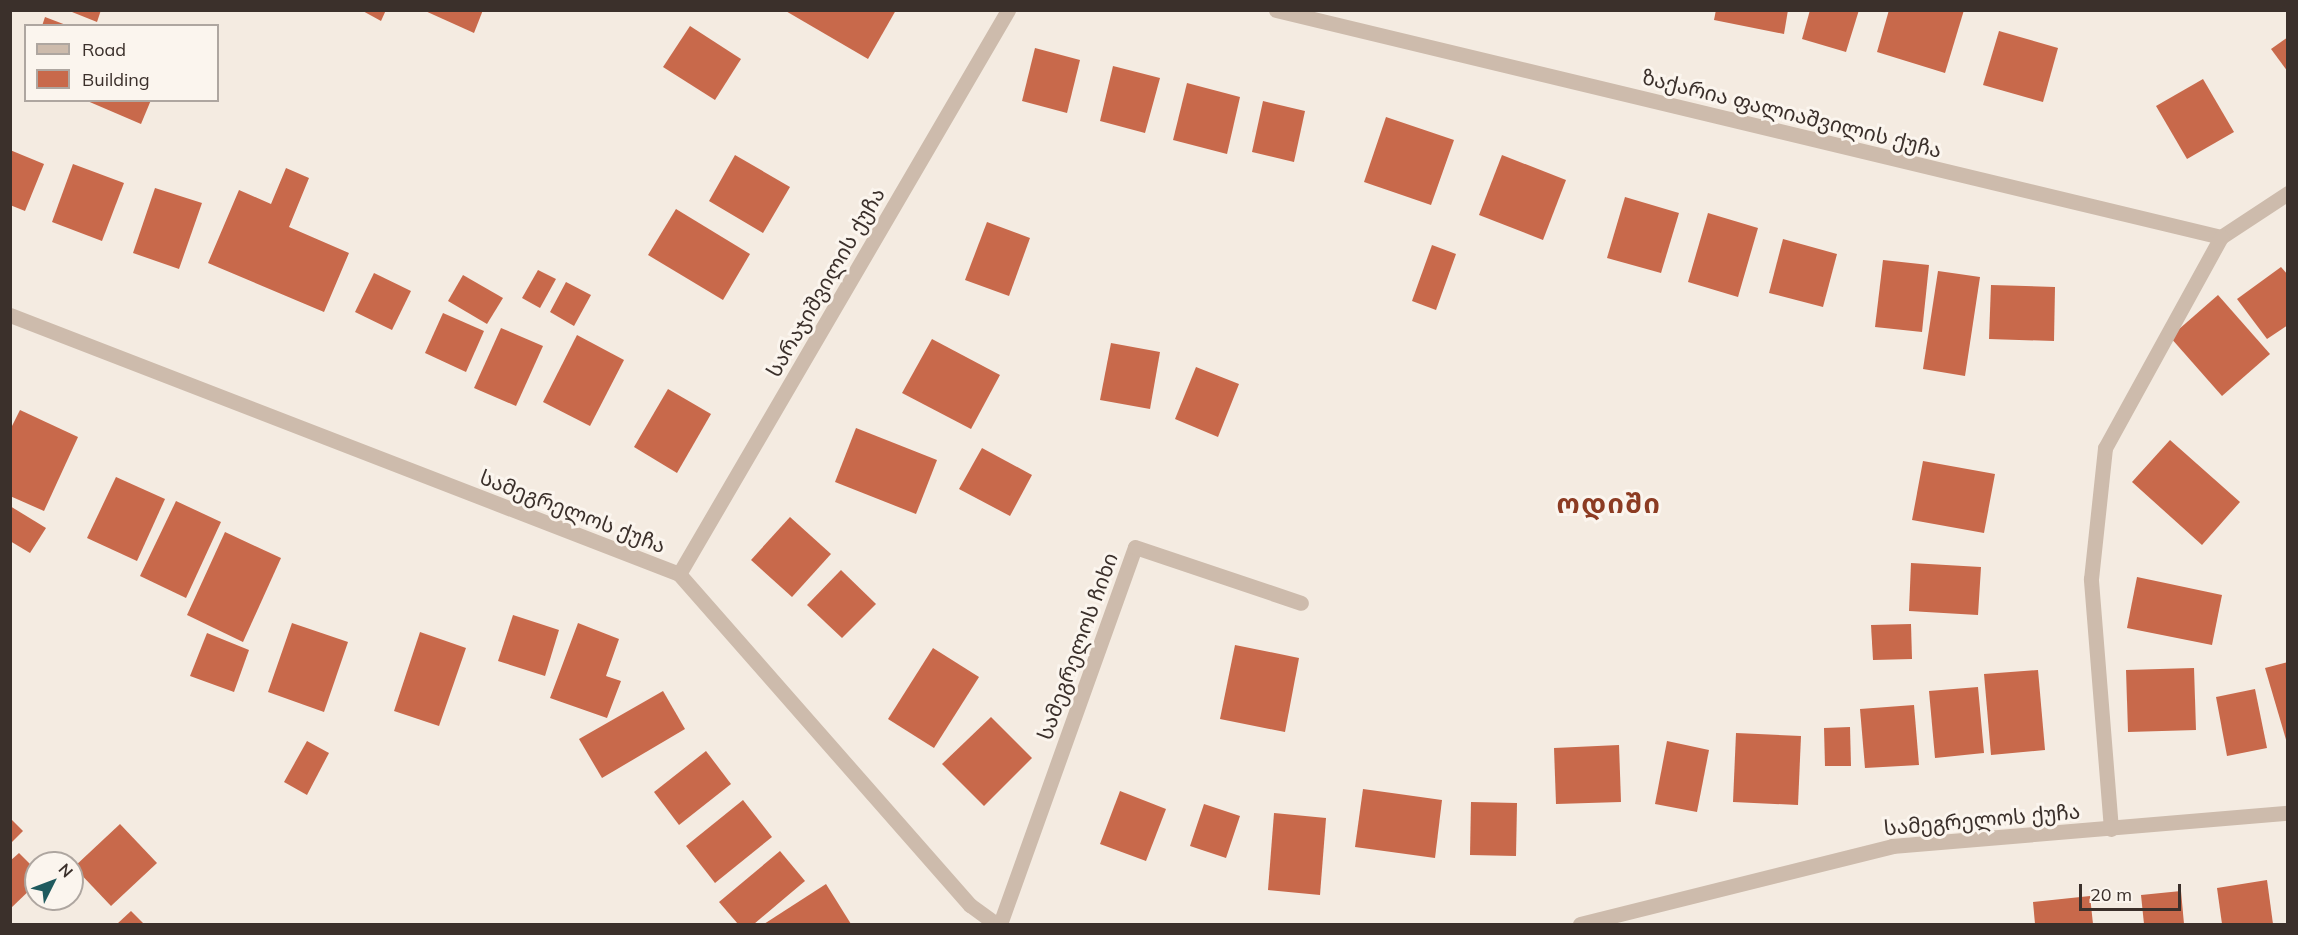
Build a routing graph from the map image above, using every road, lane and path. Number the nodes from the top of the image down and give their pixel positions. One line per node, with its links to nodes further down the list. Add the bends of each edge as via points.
1 (1008, 10): 6 (street, სარაჯიშვილის ქუჩა)
2 (1276, 10): 4 (street, ზაქარია ფალიაშვილის ქუჩა)
3 (2288, 193): 4 (street)
4 (2221, 237): 9 (street, via 2105,448 2091,579)
5 (10, 315): 6 (street, სამეგრელოს ქუჩა)
6 (679, 574): 10 (street, სამეგრელოს ქუჩა, via 970,905)
7 (1301, 603): 10 (street, სამეგრელოს ჩიხი, via 1135,547)
8 (2288, 813): 9 (street, სამეგრელოს ქუჩა)
9 (2111, 829): 11 (street, სამეგრელოს ქუჩა, via 1892,846)
10 (998, 924)
11 (1580, 924)

